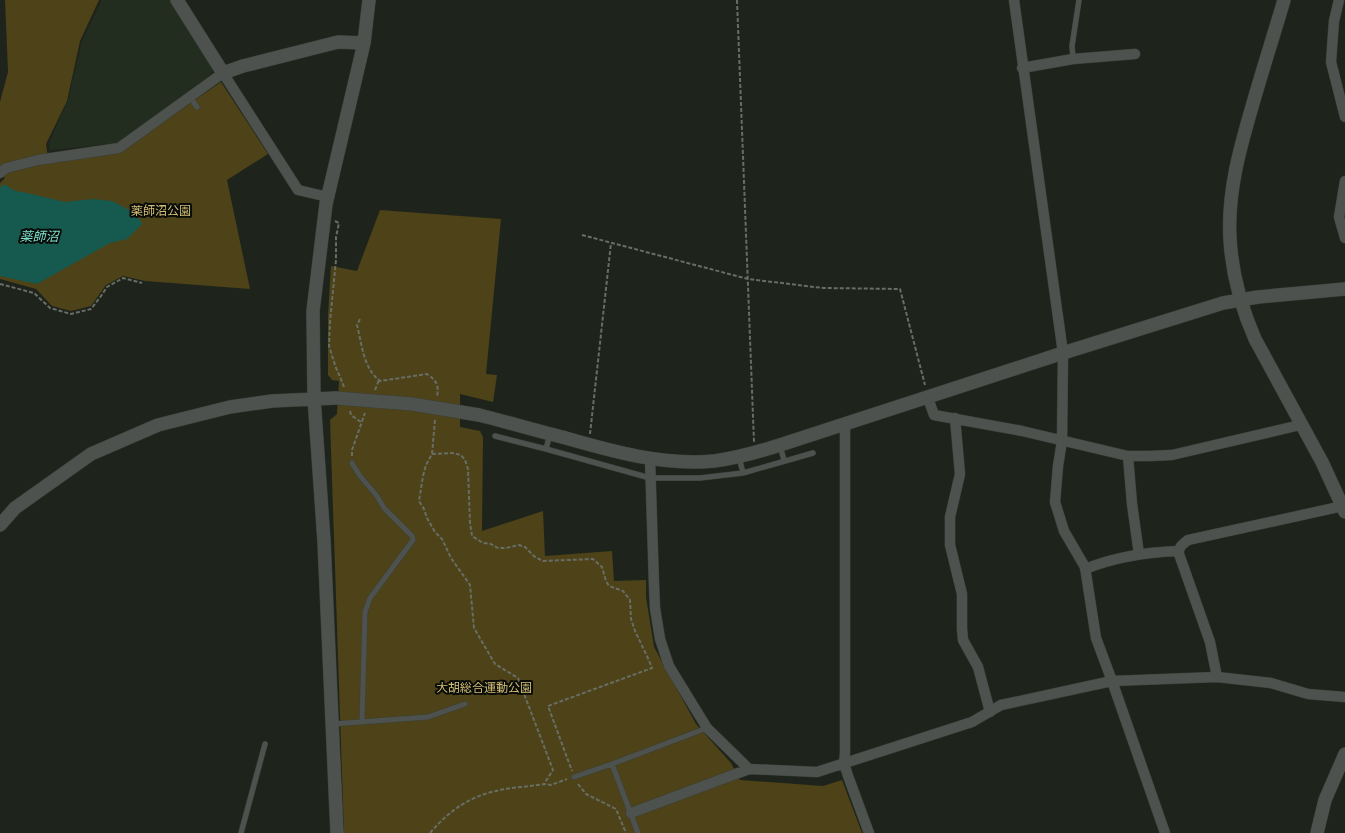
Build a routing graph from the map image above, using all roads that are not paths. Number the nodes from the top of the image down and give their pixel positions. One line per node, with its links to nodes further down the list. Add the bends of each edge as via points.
1 (176, 0): 11 (street)
2 (369, 0): 7 (street)
3 (1014, 0): 10 (street)
4 (1079, 0): 9 (lane, via 1072,46)
5 (1284, 0): 20 (street, via 1235,167 1230,238 1231,258)
6 (1339, 0): 14 (street, via 1334,21 1331,62)
7 (364, 43): 11 (street, via 338,42); 17 (street)
8 (1135, 54): 9 (street)
9 (1073, 59): 10 (street)
10 (1022, 68): 21 (street)
11 (222, 73): 12 (street); 17 (street, via 298,190)
12 (190, 97): 13 (lane); 15 (street, via 119,148 38,160 6,168)
13 (197, 107)
14 (1345, 117)
15 (0, 173)
16 (1345, 182): 18 (street, via 1339,217)
17 (328, 197): 22 (street, via 313,312)
18 (1345, 238)
19 (1345, 289): 20 (street, via 1258,296)
20 (1240, 300): 21 (street, via 1223,303); 26 (street, via 1255,339)
21 (1063, 353): 23 (street); 29 (street)
22 (314, 398): 27 (street, bridge, via 341,396 412,404 479,415); 41 (street, via 230,407 158,425 91,454 15,508); 51 (street, via 324,541)
23 (928, 398): 24 (street, via 934,415); 25 (street)
24 (955, 418): 29 (street); 49 (street, via 960,474 950,517 950,545 962,594 963,640 978,667)
25 (845, 424): 30 (street); 55 (street)
26 (1300, 425): 33 (street, via 1172,455); 40 (street, via 1322,462)
27 (550, 434): 31 (lane); 35 (street)
28 (495, 436): 31 (lane)
29 (1062, 441): 33 (street); 44 (street, via 1055,502 1064,531)
30 (780, 446): 34 (street); 36 (lane)
31 (546, 449): 39 (lane)
32 (813, 453): 36 (lane)
33 (1128, 456): 43 (street)
34 (739, 457): 35 (street, via 691,462); 38 (lane)
35 (650, 459): 39 (street)
36 (784, 460): 38 (lane)
37 (352, 463): 50 (lane, via 384,508 413,540 370,598 365,612)
38 (743, 473): 39 (lane, via 700,478)
39 (650, 478): 52 (street, via 655,608 660,639 670,666)
40 (1344, 509): 42 (street, via 1188,540 1180,546)
41 (0, 525)
42 (1179, 551): 43 (street); 45 (street, via 1210,642)
43 (1139, 554): 44 (street)
44 (1085, 569): 46 (street, via 1096,638)
45 (1217, 677): 46 (street); 47 (street, via 1271,683 1308,694)
46 (1112, 681): 49 (street, via 1001,705); 64 (street)
47 (1345, 697)
48 (465, 704): 50 (lane, via 428,717)
49 (990, 712): 55 (street, via 972,722)
50 (362, 722): 51 (lane)
51 (332, 724): 61 (street)
52 (707, 728): 56 (lane); 57 (street)
53 (265, 744): 60 (lane)
54 (1345, 754): 65 (street, via 1325,800)
55 (844, 763): 57 (street, via 818,772); 63 (street)
56 (612, 764): 58 (lane); 59 (lane)
57 (749, 769): 59 (street)
58 (574, 777)
59 (631, 813): 62 (lane)
60 (241, 833)
61 (337, 833)
62 (638, 833)
63 (869, 833)
64 (1165, 833)
65 (1317, 833)

